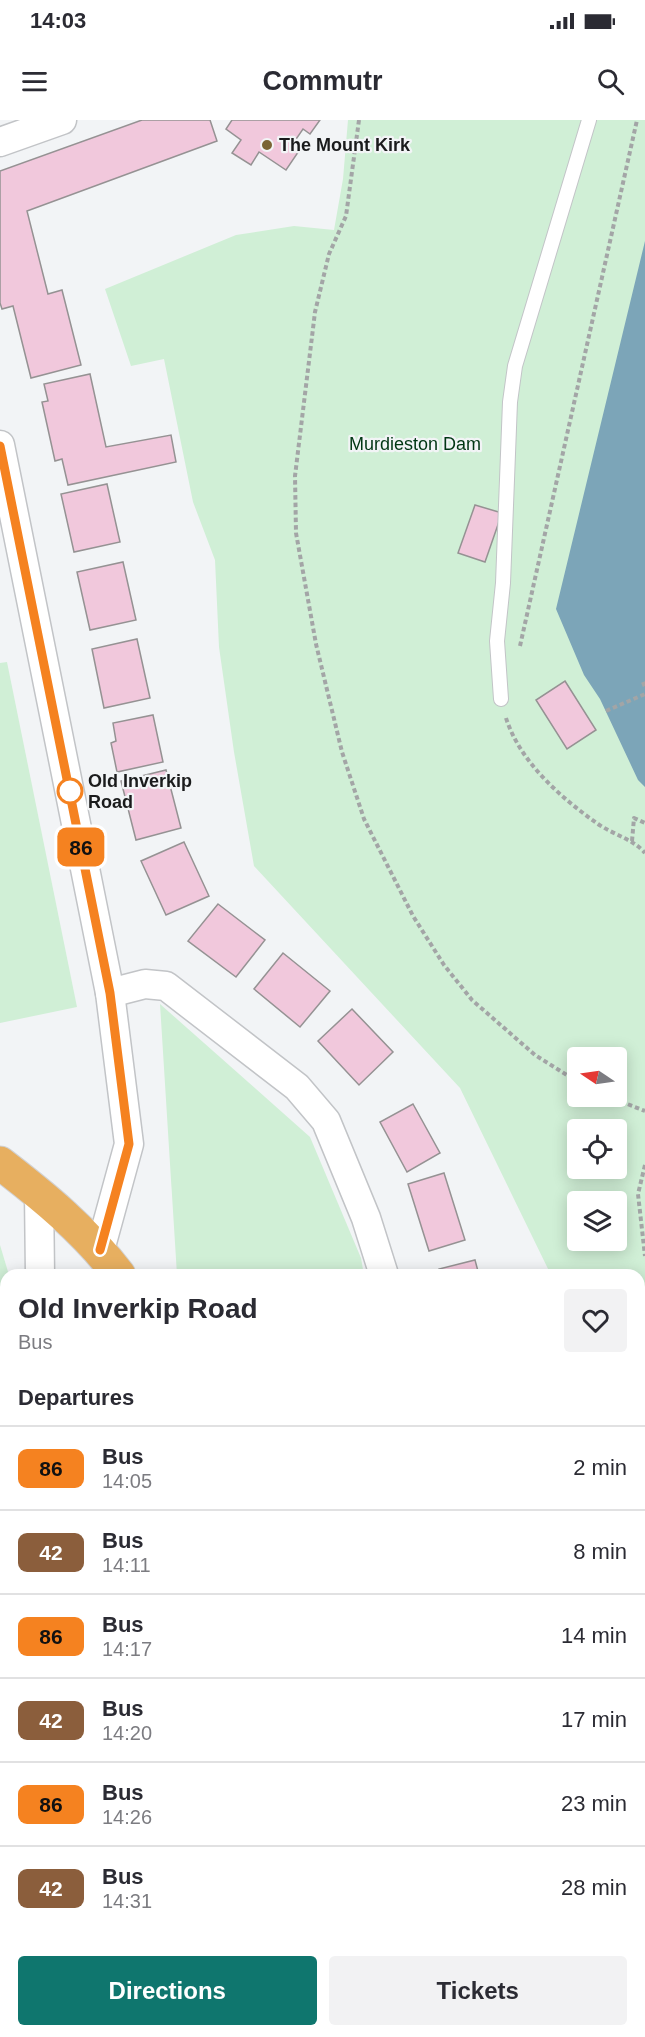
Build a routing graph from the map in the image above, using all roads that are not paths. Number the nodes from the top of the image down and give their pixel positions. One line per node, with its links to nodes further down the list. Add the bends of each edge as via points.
1 (62, 120): 3 (street)
2 (589, 120): 5 (lane, via 515,366 497,641)
3 (0, 142)
4 (0, 446): 6 (street)
5 (501, 699)
6 (110, 993): 9 (street, via 129,1144); 12 (street, via 145,984 166,986 297,1087 326,1121 366,1218)
7 (0, 1163): 8 (highway)
8 (39, 1193): 9 (highway); 10 (street)
9 (100, 1250): 11 (highway)
10 (40, 1269)
11 (114, 1269)
12 (382, 1269)

